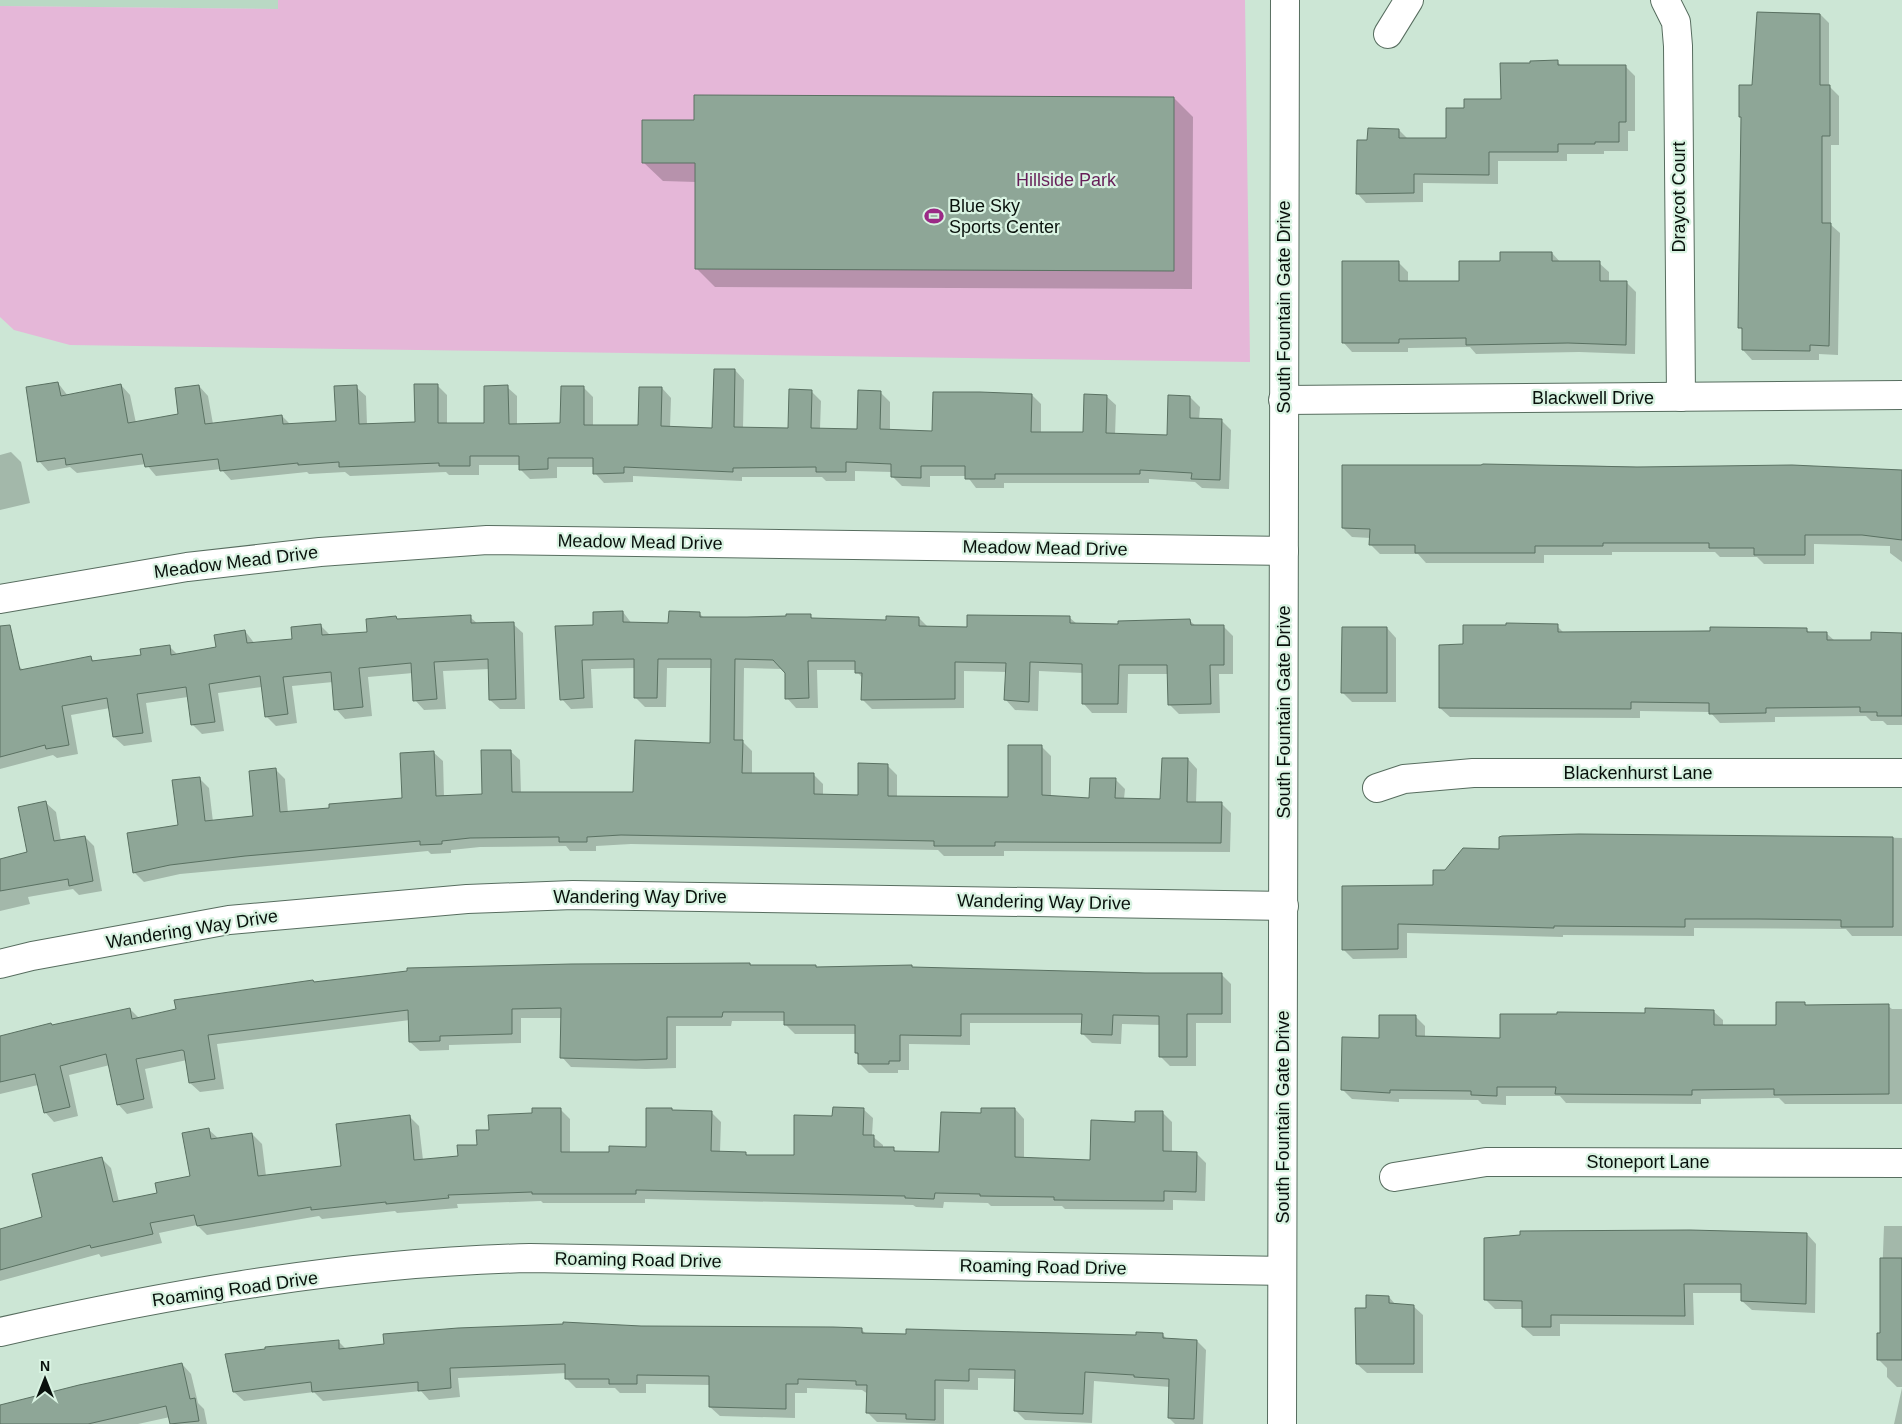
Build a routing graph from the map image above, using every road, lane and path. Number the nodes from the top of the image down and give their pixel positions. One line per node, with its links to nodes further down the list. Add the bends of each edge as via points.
1 (1285, 0): 7 (street, South Fountain Gate Drive)
2 (1409, 0): 4 (street)
3 (1664, 0): 6 (street, Draycot Court, via 1676,22 1678,46)
4 (1388, 34)
5 (1902, 395): 6 (street, Blackwell Drive)
6 (1681, 397): 7 (street, Blackwell Drive)
7 (1283, 400): 8 (street, South Fountain Gate Drive)
8 (1284, 550): 9 (street, Meadow Mead Drive, via 487,540 320,552 187,567); 12 (street, South Fountain Gate Drive)
9 (0, 599)
10 (1902, 773): 11 (street, Blackenhurst Lane, via 1473,773 1404,779)
11 (1377, 788)
12 (1284, 906): 13 (street, Wandering Way Drive, via 573,895 467,899 229,920); 16 (street, South Fountain Gate Drive)
13 (0, 964)
14 (1902, 1163): 15 (street, Stoneport Lane, via 1486,1162)
15 (1394, 1177)
16 (1282, 1271): 17 (street, Roaming Road Drive, via 530,1258 459,1260 266,1282 102,1309); 18 (street, South Fountain Gate Drive)
17 (0, 1332)
18 (1282, 1424)

